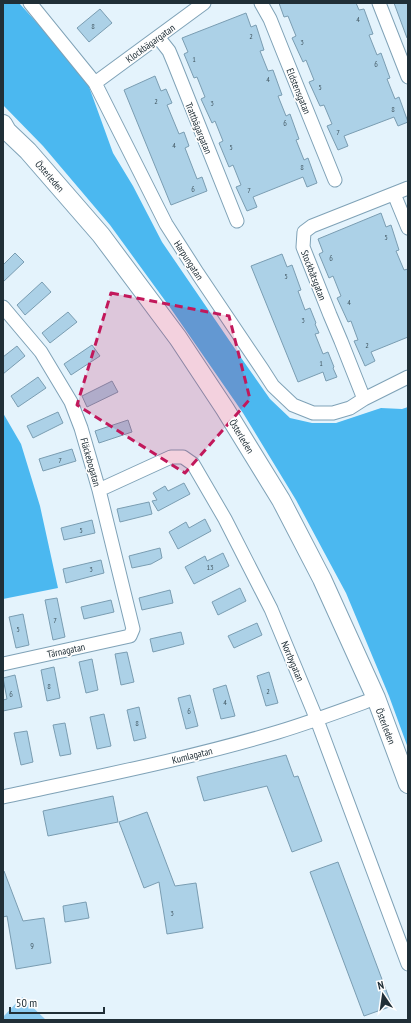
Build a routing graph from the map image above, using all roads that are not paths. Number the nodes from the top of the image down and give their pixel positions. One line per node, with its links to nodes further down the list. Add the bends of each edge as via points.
1 (30, 3): 7 (street, Harpungatan)
2 (204, 3): 5 (street, Klockbägargatan)
3 (262, 3): 9 (street, Eldstensgatan)
4 (379, 3): 6 (street)
5 (158, 37): 7 (street, Klockbägargatan); 12 (street, Trattbägargatan, via 169,51)
6 (408, 77)
7 (95, 83): 16 (street, Harpungatan, via 166,224 273,386 293,405 313,413 333,414 350,408)
8 (4, 128): 20 (main road, Österleden, via 28,151 101,235 178,338 226,409 281,500 322,580)
9 (335, 180)
10 (408, 188): 11 (street, Stockbåtsgatan)
11 (394, 194): 13 (street); 16 (street, Stockbåtsgatan, via 312,226 304,232 303,247)
12 (236, 221)
13 (408, 228)
14 (3, 307): 17 (street, Fläckebogatan, via 42,352 71,402)
15 (408, 377): 16 (street, Harpungatan)
16 (364, 399)
17 (99, 490): 18 (street, Fläckebogatan, via 133,629); 21 (street, Norrbygatan, via 171,457 183,457 193,464 225,519 271,609)
18 (130, 636): 19 (street, Tärnagatan)
19 (3, 664)
20 (376, 698): 21 (street, Kumlagatan); 22 (main road, Österleden)
21 (317, 720): 23 (street, Kumlagatan, via 169,761); 24 (street, Norrbygatan)
22 (408, 784)
23 (3, 797)
24 (408, 964)

